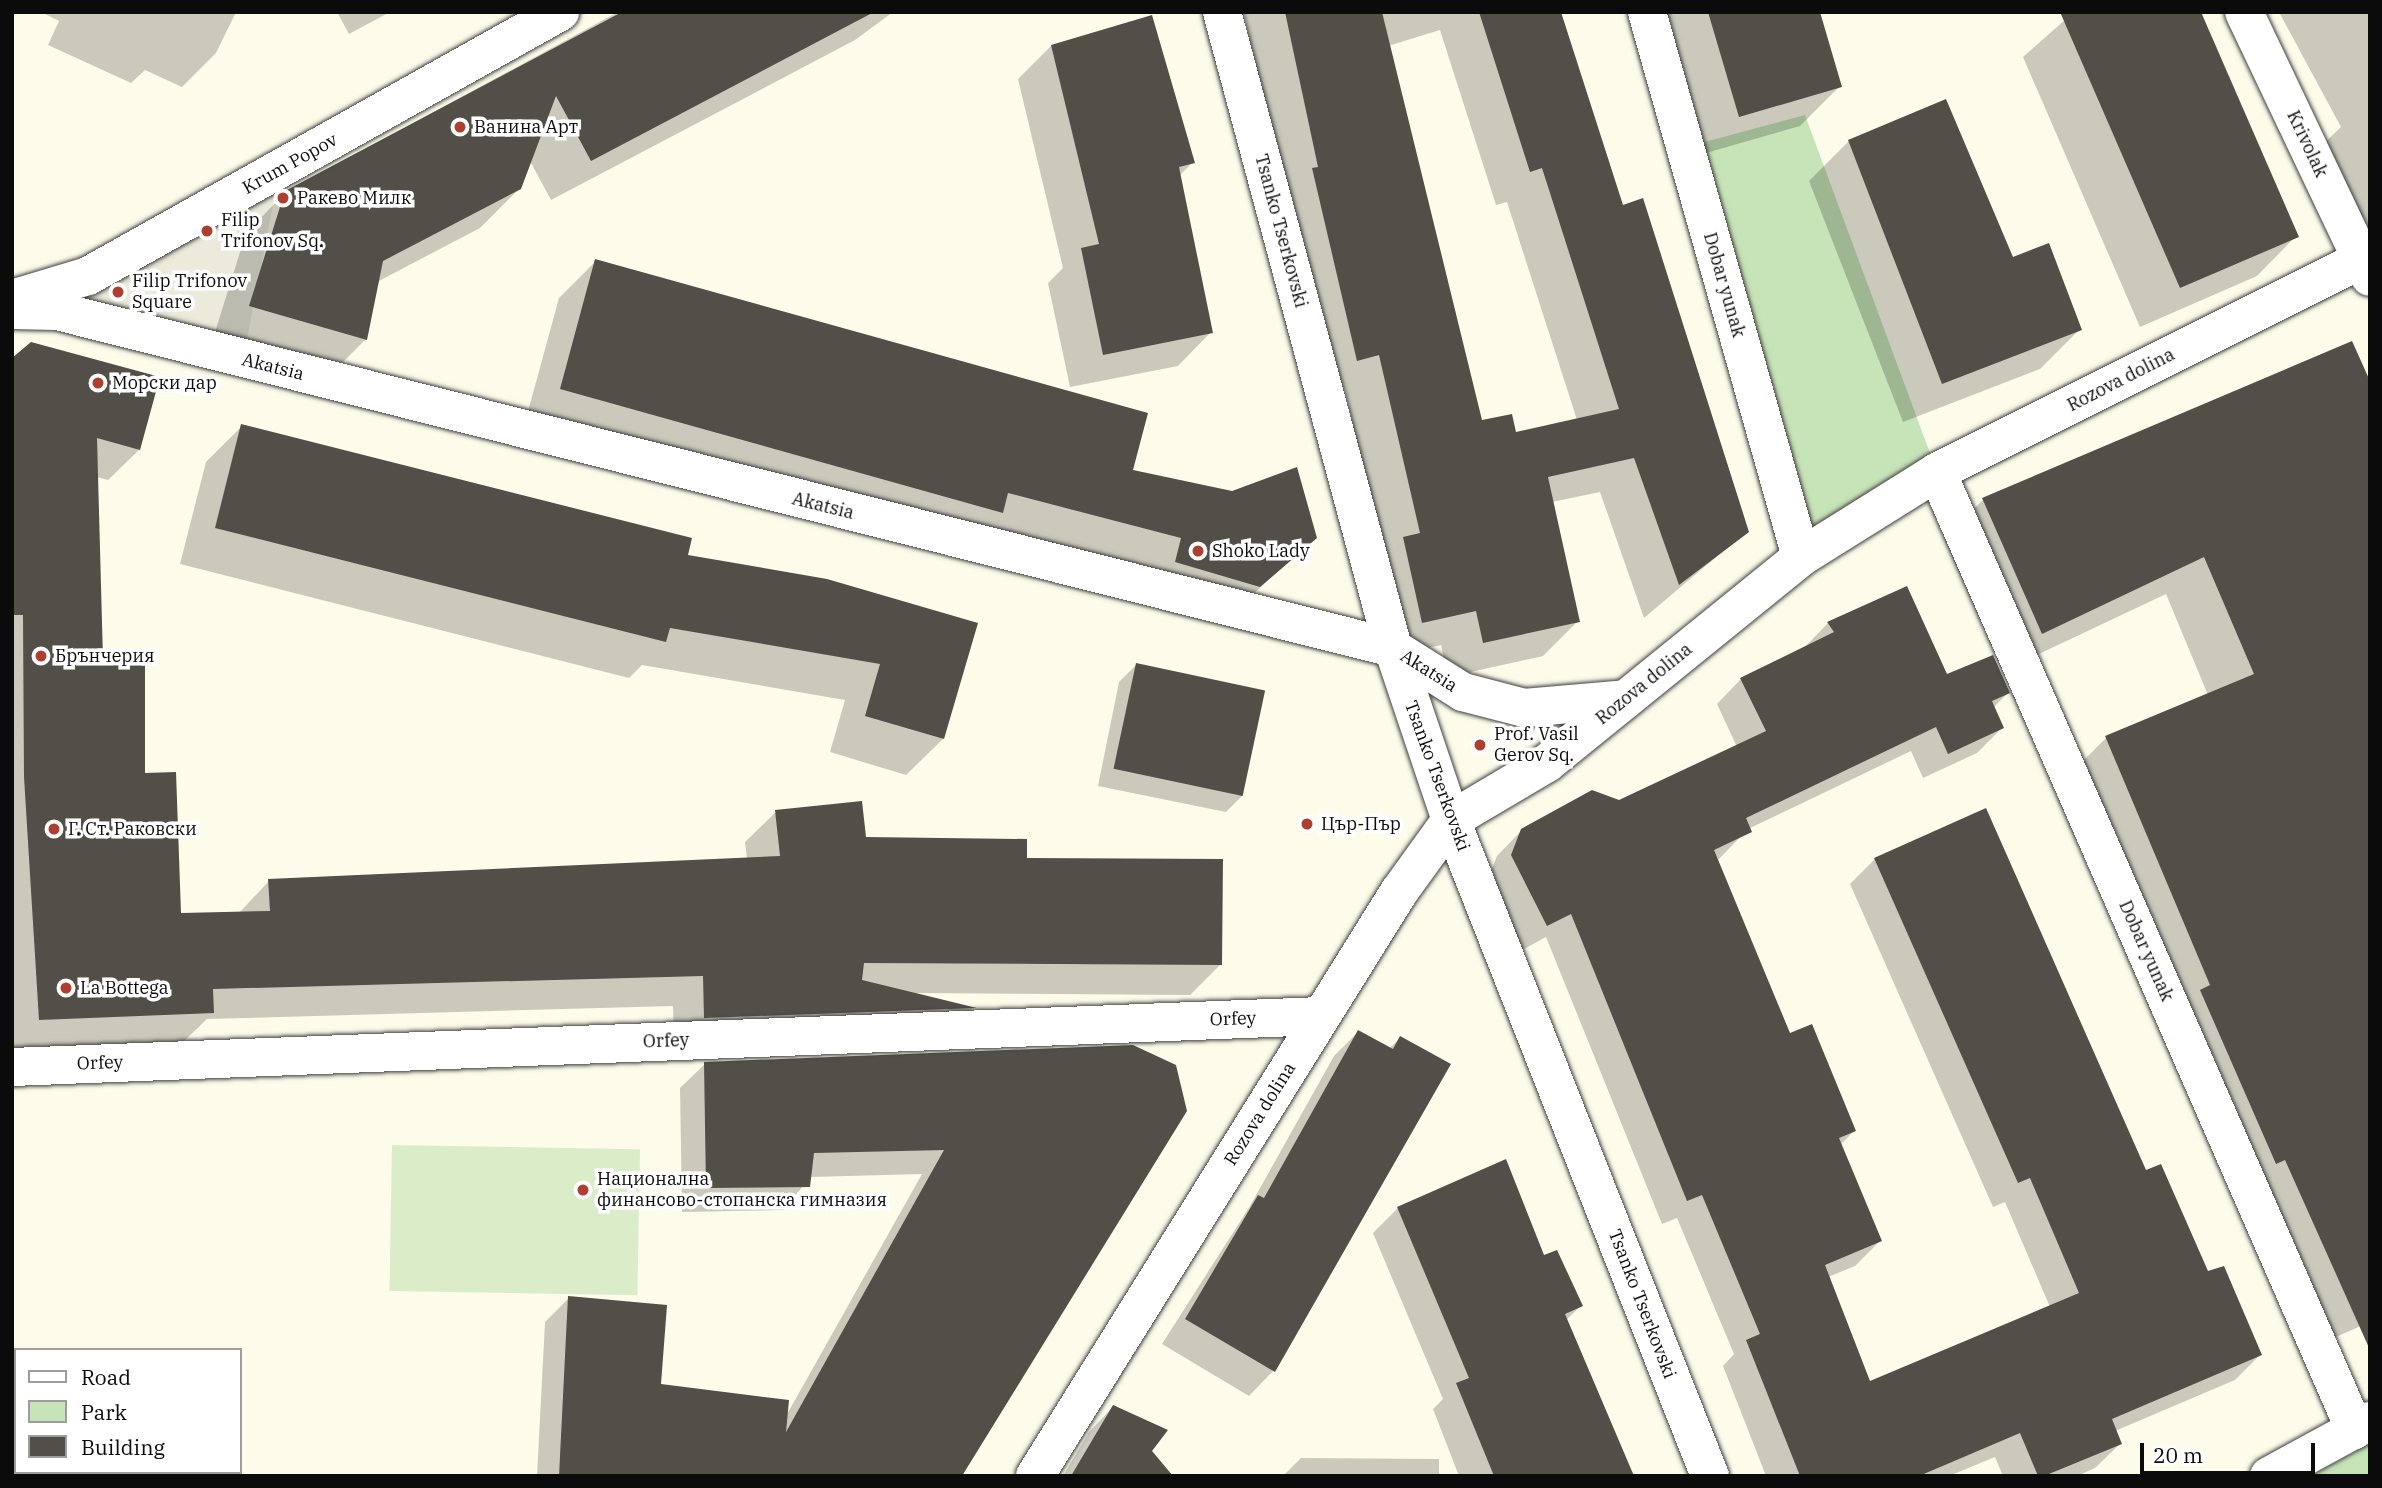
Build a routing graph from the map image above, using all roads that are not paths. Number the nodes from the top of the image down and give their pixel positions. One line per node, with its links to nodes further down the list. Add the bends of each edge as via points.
1 (560, 12): 6 (street, Krum Popov, via 88,276)
2 (1222, 12): 10 (street, Tsanko Tserkovski)
3 (1647, 12): 9 (street, Dobar yunak)
4 (2244, 12): 5 (street, Krivolak)
5 (2367, 264): 8 (street, Rozova dolina)
6 (12, 299)
7 (12, 310): 10 (street, Akatsia, via 57,311)
8 (1937, 472): 9 (street, Rozova dolina); 15 (street, Dobar yunak)
9 (1801, 557): 11 (street, Rozova dolina)
10 (1393, 648): 11 (street, Akatsia, via 1463,692 1524,708); 12 (street, Tsanko Tserkovski)
11 (1626, 699): 12 (street, Rozova dolina, via 1547,763)
12 (1451, 820): 13 (street, Rozova dolina); 17 (street, Tsanko Tserkovski)
13 (1321, 1016): 14 (street, Orfey); 16 (street, Rozova dolina)
14 (12, 1067)
15 (2363, 1425): 18 (street)
16 (1035, 1476)
17 (1710, 1476)
18 (2269, 1476)

